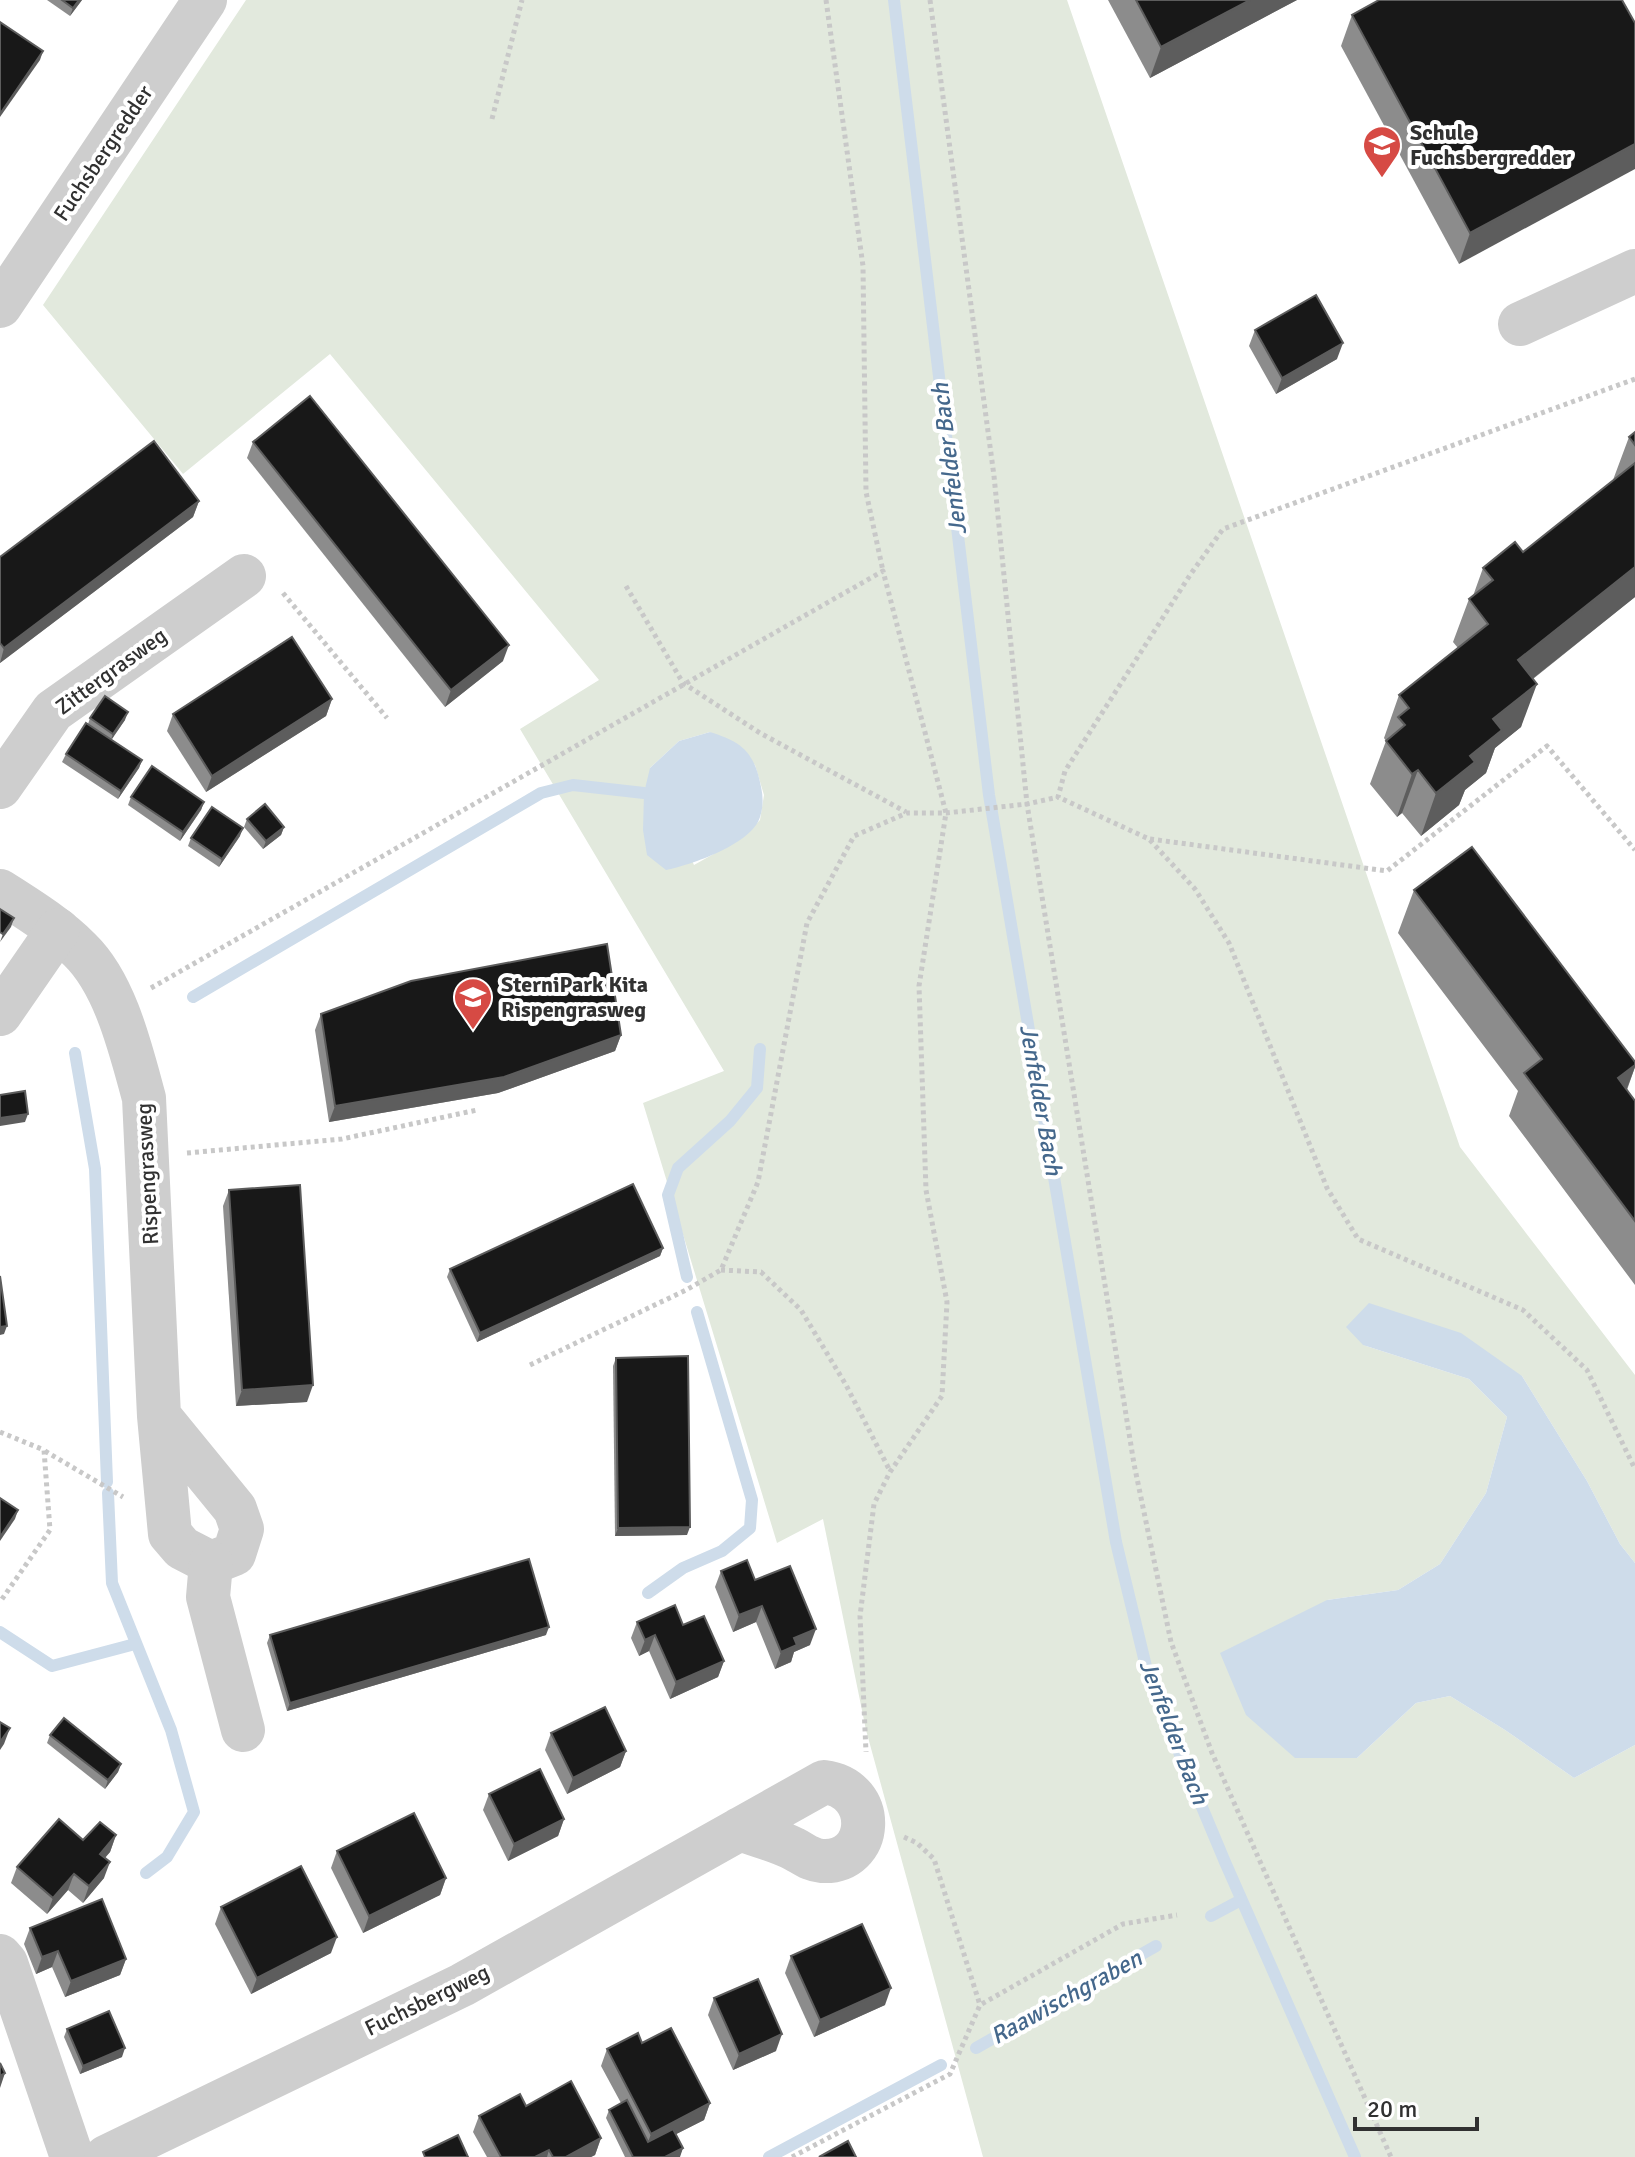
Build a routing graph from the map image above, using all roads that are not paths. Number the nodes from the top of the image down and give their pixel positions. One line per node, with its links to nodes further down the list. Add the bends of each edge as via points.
1 (205, 0): 2 (street, Fuchsbergredder)
2 (14, 254): 4 (street, Fuchsbergredder)
3 (1635, 271): 5 (street)
4 (0, 306)
5 (1520, 324)
6 (244, 576): 7 (street, Zittergrasweg, via 53,711)
7 (0, 787)
8 (0, 891): 9 (street, Rispengrasweg)
9 (58, 930): 10 (street); 11 (street, Rispengrasweg, via 83,953 115,1008 144,1098)
10 (0, 1014)
11 (159, 1416): 12 (street, Rispengrasweg, via 170,1534 182,1548); 12 (street, via 235,1509 242,1529 234,1554)
12 (211, 1563): 13 (street, via 208,1597)
13 (243, 1730)
14 (740, 1829): 14 (street, Fuchsbergweg, via 816,1860 835,1860 858,1843 870,1808 842,1786 824,1782); 17 (street, Fuchsbergweg, via 462,1985)
15 (0, 1956): 16 (street)
16 (72, 2157)
17 (106, 2157)

